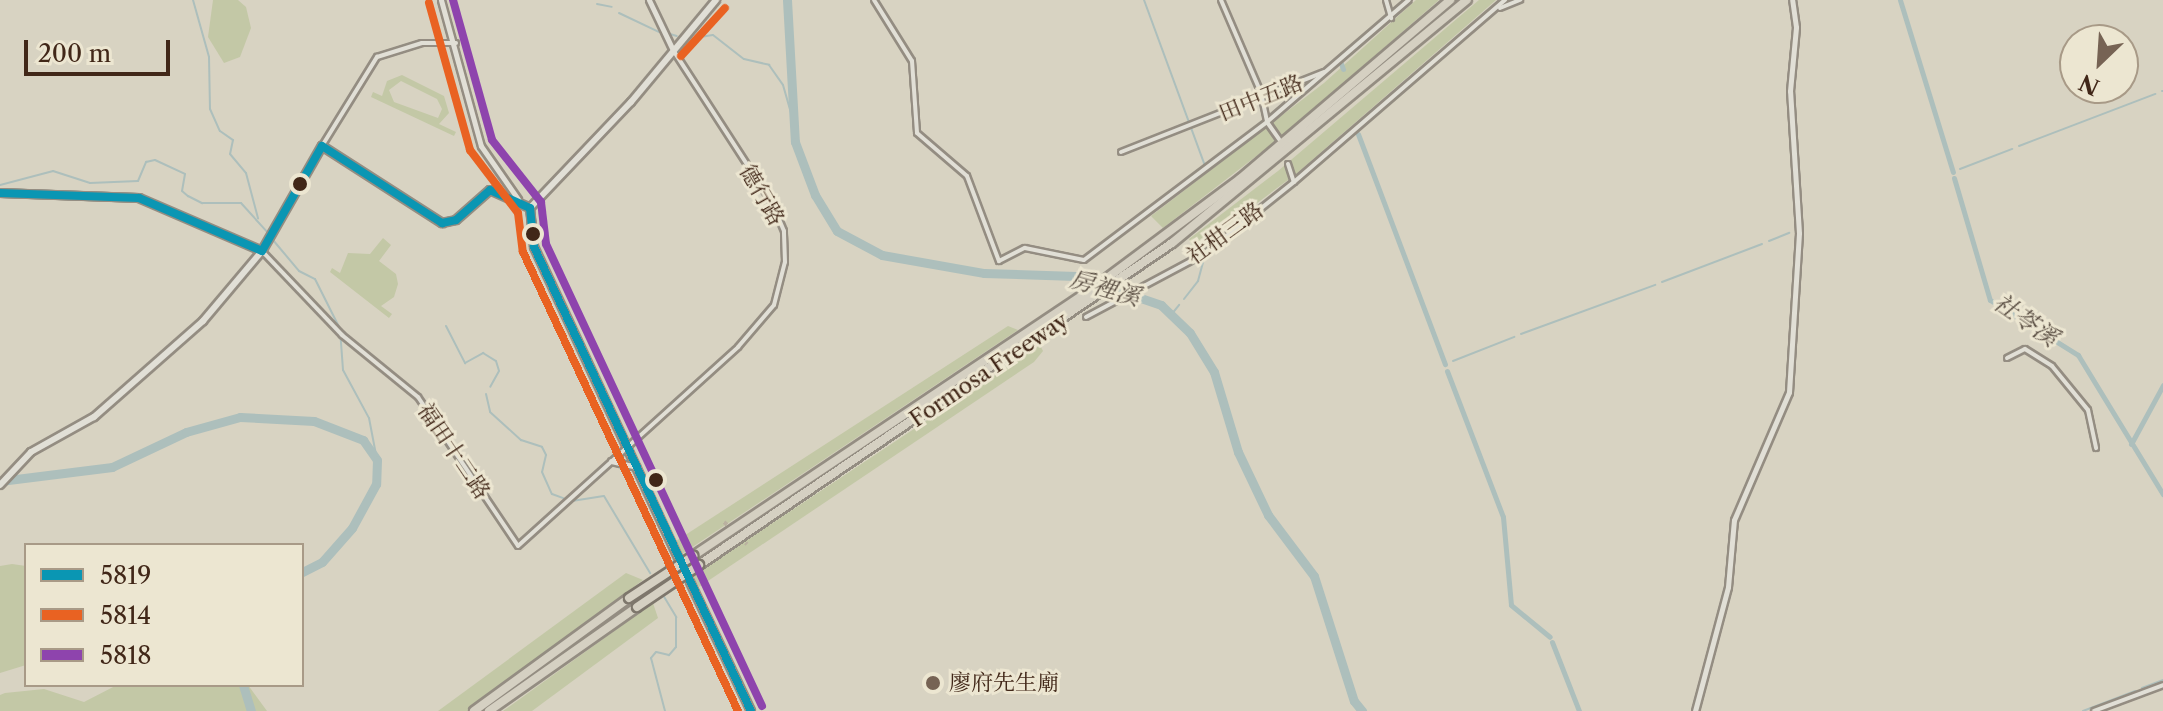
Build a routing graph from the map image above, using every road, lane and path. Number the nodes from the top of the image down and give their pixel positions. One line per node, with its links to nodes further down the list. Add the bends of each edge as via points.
1 (441, 0): 15 (street)
2 (649, 0): 16 (street, 德行路)
3 (716, 0): 16 (main road)
4 (874, 0): 19 (street, via 912,61 917,133 967,176 999,261 1025,248 1084,260)
5 (1221, 0): 18 (street)
6 (1386, 0): 14 (street)
7 (1409, 0): 14 (street)
8 (1450, 0): 40 (highway, Formosa Freeway, bridge, via 1240,179 1013,342 629,598)
9 (1467, 0): 41 (highway, Formosa Freeway, bridge, via 1172,243)
10 (1505, 0): 13 (street, 社柑三路)
11 (1520, 0): 13 (street)
12 (1792, 0): 43 (street, via 1790,91 1799,233 1789,392 1734,520 1728,587)
13 (1496, 9): 24 (street, 社柑三路)
14 (1391, 18): 17 (street)
15 (456, 43): 21 (street, via 422,43 377,57); 26 (street, via 481,146)
16 (672, 48): 27 (main road, via 631,102); 31 (street, 德行路, via 772,203 784,231 785,262 774,305 760,326)
17 (1328, 70): 18 (street, 田中五路); 19 (street)
18 (1262, 98): 19 (street); 22 (street, 田中五路)
19 (1267, 122): 20 (street)
20 (1279, 139)
21 (322, 146): 26 (main road, via 442,223 456,220 490,190); 28 (main road)
22 (1121, 152)
23 (1288, 164): 24 (street)
24 (1294, 182): 29 (street, 社柑三路, via 1217,245)
25 (0, 193): 28 (main road, via 139,198)
26 (518, 199): 27 (main road)
27 (530, 208): 31 (main road, via 534,247)
28 (262, 251): 35 (main road, via 203,321 94,417 31,452); 36 (street, 福田十二路, via 342,335 418,397)
29 (1086, 317)
30 (2007, 358): 32 (street, via 2025,349 2052,366 2088,410)
31 (627, 446): 33 (street, 德行路); 34 (main road)
32 (2096, 448)
33 (611, 461): 34 (street); 36 (street, 德行路)
34 (636, 467): 37 (main road)
35 (0, 485)
36 (518, 546)
37 (679, 559)
38 (690, 582): 42 (main road)
39 (2163, 685): 44 (street)
40 (474, 711)
41 (489, 711)
42 (751, 711)
43 (1695, 711)
44 (2094, 711)

